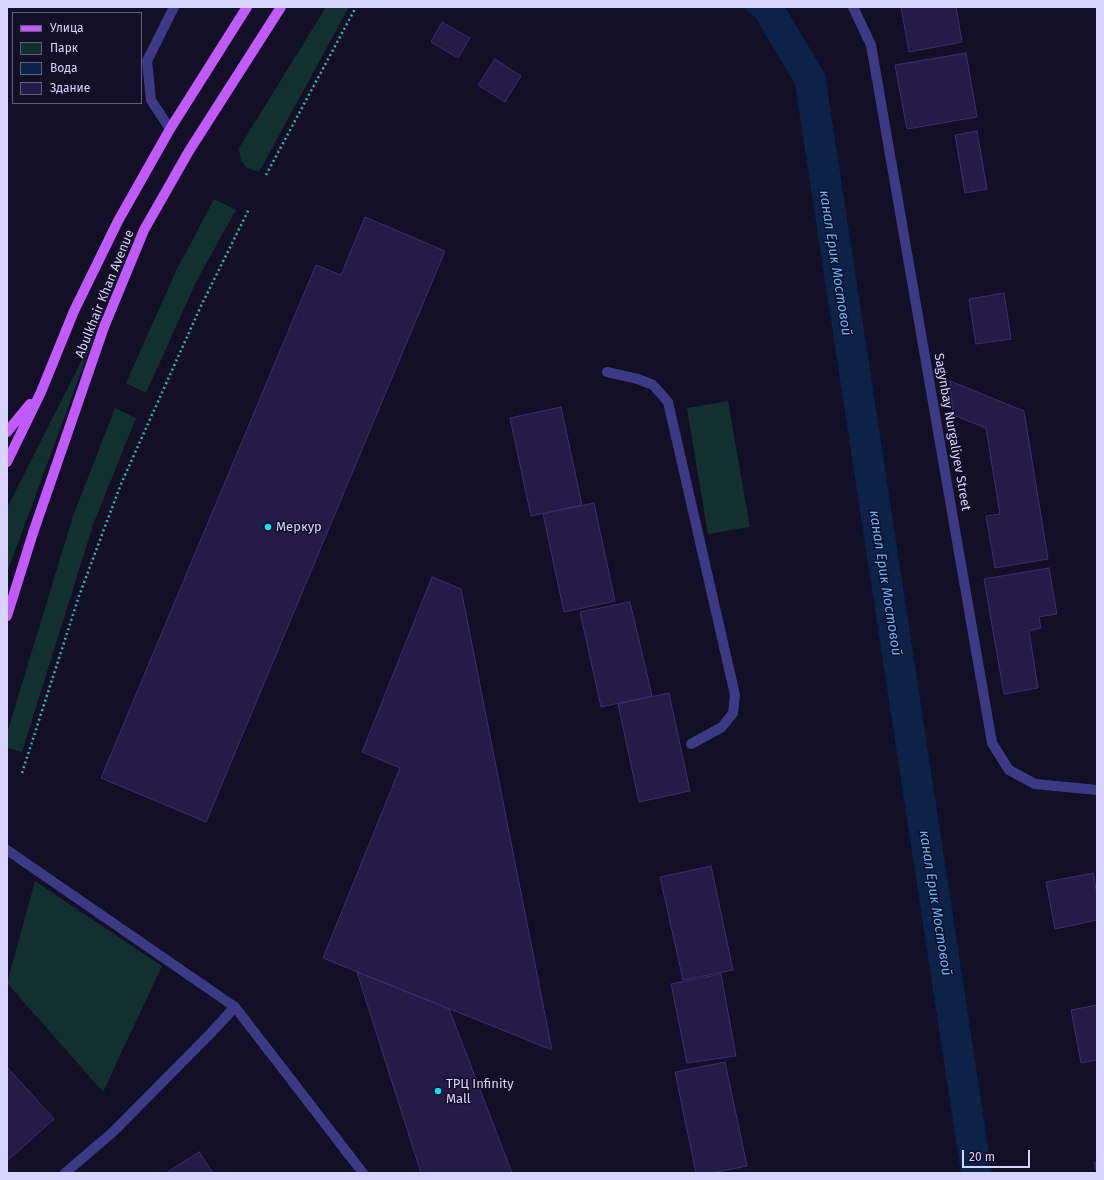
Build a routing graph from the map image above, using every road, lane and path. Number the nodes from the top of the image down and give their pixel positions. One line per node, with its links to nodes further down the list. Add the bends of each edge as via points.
1 (174, 7): 6 (street, via 147,61 152,100)
2 (247, 7): 6 (main road, Abulkhair Khan Avenue)
3 (280, 7): 13 (main road, Abulkhair Khan Avenue, via 189,151 144,230 104,327)
4 (356, 7): 7 (path)
5 (853, 7): 16 (street, Sagynbay Nurgaliyev Street, via 871,45 992,744 1009,770 1034,784)
6 (170, 129): 10 (main road, Abulkhair Khan Avenue, via 108,242 74,311)
7 (266, 175)
8 (249, 209): 15 (path, via 200,308 121,484 79,596)
9 (607, 372): 14 (street, via 638,379 653,386 668,402 735,696 733,713 722,727)
10 (40, 392): 11 (main road); 12 (main road, Abulkhair Khan Avenue)
11 (7, 432)
12 (7, 462)
13 (7, 616)
14 (691, 744)
15 (22, 773)
16 (1097, 790)
17 (7, 850): 18 (street)
18 (236, 1007): 19 (street, via 113,1132); 20 (street)
19 (65, 1173)
20 (363, 1173)

